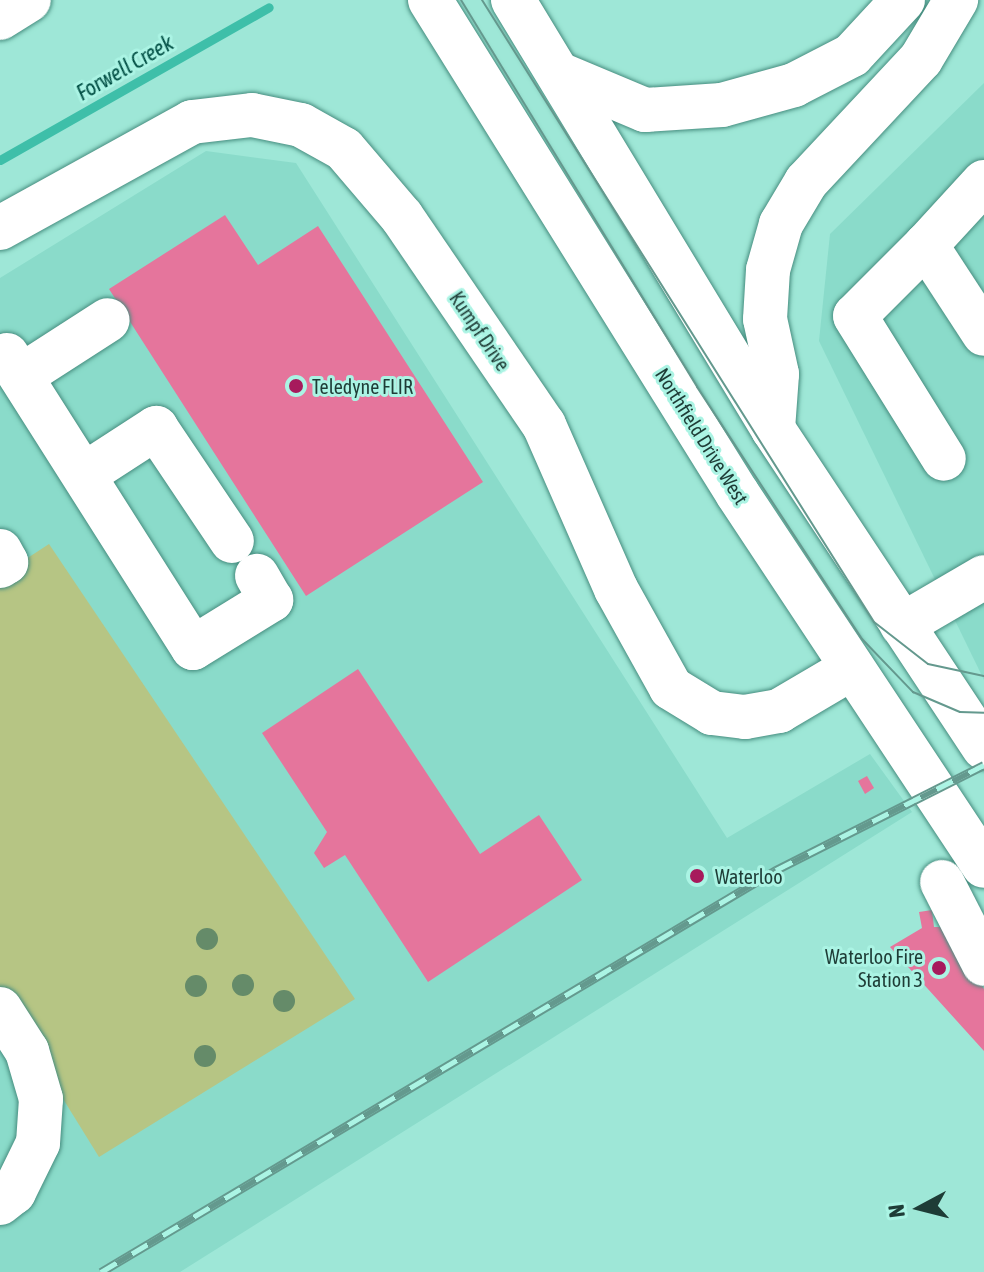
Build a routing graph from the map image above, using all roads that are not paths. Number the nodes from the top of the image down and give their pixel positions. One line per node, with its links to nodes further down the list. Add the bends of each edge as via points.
1 (29, 0): 6 (main road)
2 (430, 0): 23 (main road, Northfield Drive West)
3 (513, 0): 7 (main road)
4 (903, 0): 7 (main road, via 852,55 794,85 722,105 645,110)
5 (956, 0): 14 (main road, via 921,59 806,182 781,224 768,270 765,319 777,374)
6 (0, 18)
7 (564, 76): 14 (main road)
8 (984, 182): 10 (main road)
9 (0, 228): 23 (main road, Kumpf Drive, via 151,140 192,122 252,115 301,125 344,149 402,217 544,425 616,589 671,688 712,713 745,717 779,711)
10 (926, 245): 12 (main road); 15 (main road, via 855,316)
11 (108, 320): 13 (main road)
12 (984, 334)
13 (7, 358): 16 (main road)
14 (773, 429): 22 (main road)
15 (944, 459)
16 (85, 474): 17 (main road, via 156,428); 20 (main road, via 193,648 271,600)
17 (232, 541)
18 (0, 551): 19 (main road, via 6,562)
19 (0, 566)
20 (257, 576)
21 (984, 577): 22 (main road)
22 (902, 625): 24 (main road)
23 (852, 668): 25 (main road, Northfield Drive West)
24 (984, 748)
25 (982, 860)
26 (942, 882): 27 (main road)
27 (984, 964)
28 (0, 1009): 29 (main road, via 27,1051 41,1099 38,1143 14,1192)
29 (0, 1203)

